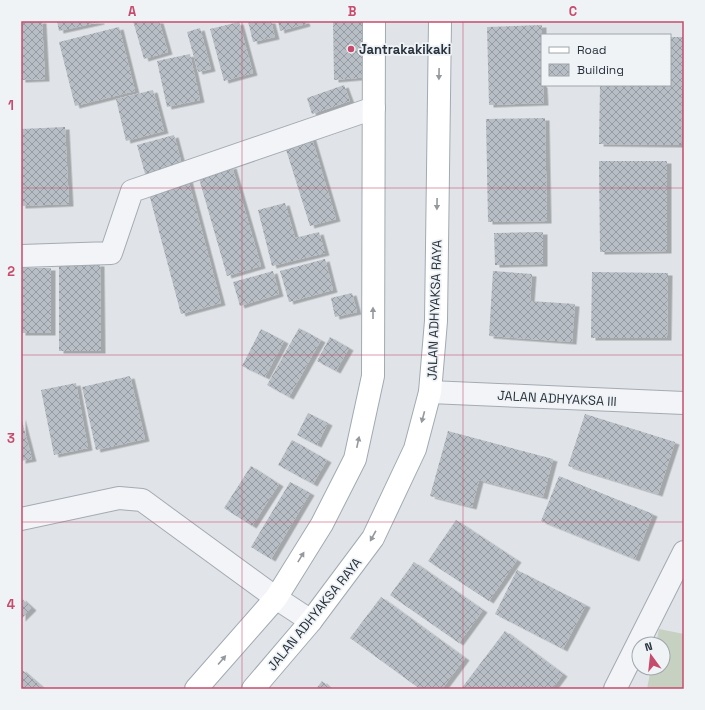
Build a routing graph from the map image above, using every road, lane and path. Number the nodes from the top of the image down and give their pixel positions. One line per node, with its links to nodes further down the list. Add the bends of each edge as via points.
1 (374, 21): 3 (main road)
2 (440, 21): 5 (main road, JALAN ADHYAKSA RAYA, one-way to 5, via 436,321)
3 (374, 108): 4 (street, via 132,191 111,253); 9 (main road, one-way to 3, via 322,524 355,459 373,376)
4 (21, 256)
5 (430, 392): 6 (street, JALAN ADHYAKSA III); 10 (main road, JALAN ADHYAKSA RAYA, one-way to 10, via 415,449 373,538)
6 (684, 403)
7 (21, 519): 9 (street, via 119,498 142,500)
8 (684, 552): 13 (street)
9 (276, 598): 10 (street); 11 (main road, one-way to 9)
10 (311, 621): 12 (main road, JALAN ADHYAKSA RAYA)
11 (196, 689)
12 (253, 689)
13 (615, 689)

